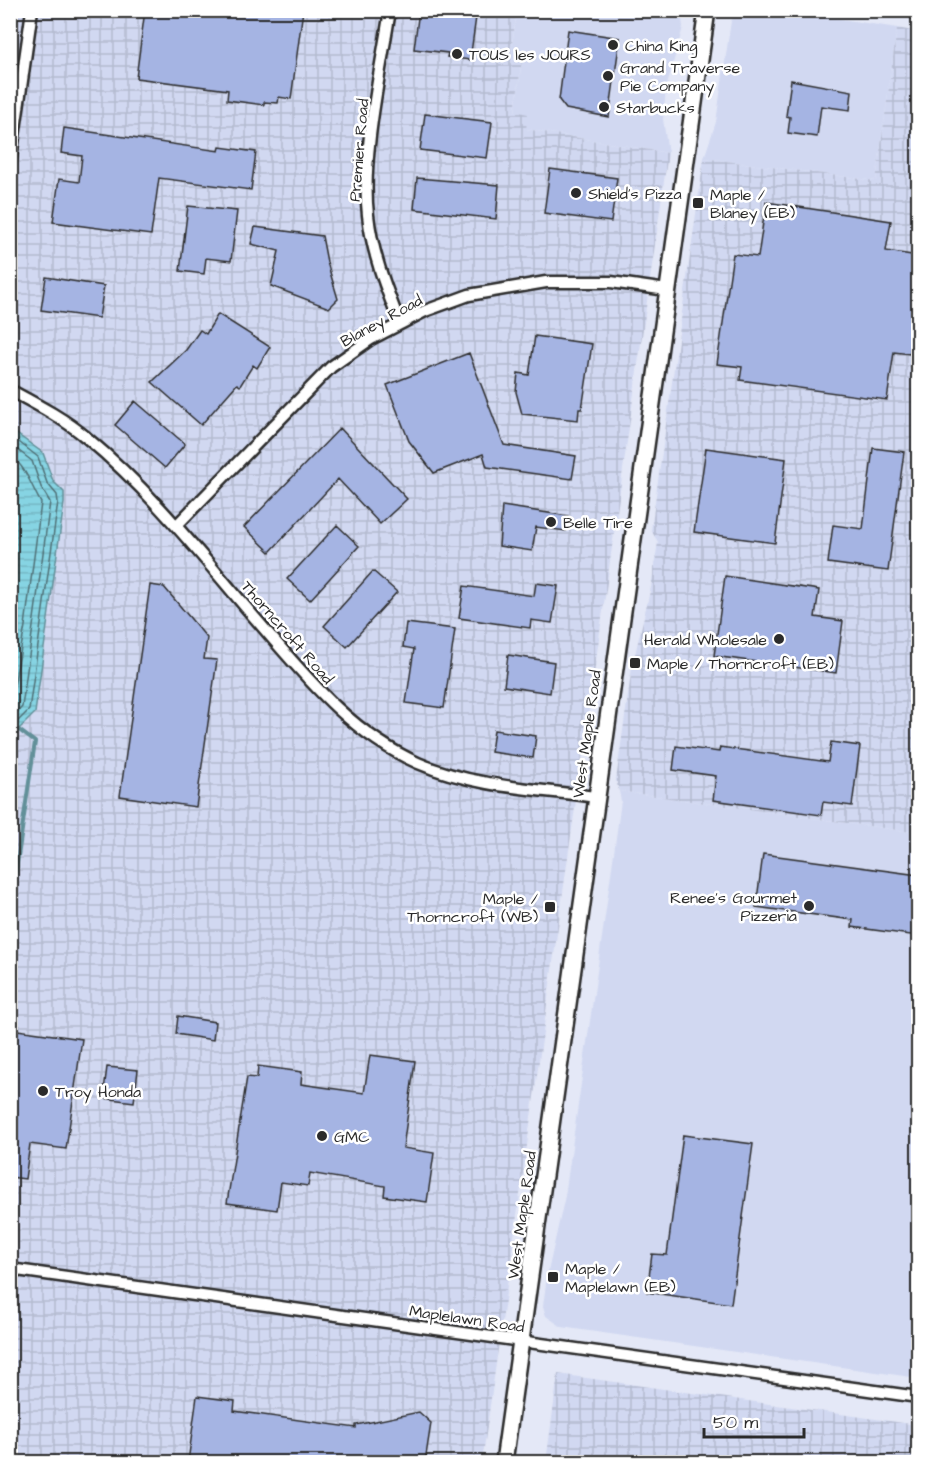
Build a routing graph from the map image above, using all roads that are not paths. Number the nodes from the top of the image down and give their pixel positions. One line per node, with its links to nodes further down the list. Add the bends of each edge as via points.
1 (32, 10): 4 (street)
2 (390, 10): 6 (street, Premier Road, via 370,149 367,202 379,267)
3 (707, 10): 5 (main road, West Maple Road)
4 (10, 165)
5 (667, 290): 6 (street, Blaney Road, via 611,282 546,282 469,295); 9 (main road, West Maple Road)
6 (400, 324): 8 (street, Blaney Road, via 345,356 316,380)
7 (10, 390): 8 (street, Thorncroft Road, via 85,436)
8 (176, 526): 9 (street, Thorncroft Road, via 311,683 382,744 426,766 477,782)
9 (596, 797): 11 (main road, West Maple Road)
10 (10, 1269): 11 (street, Maplelawn Road)
11 (521, 1340): 12 (street, Maplelawn Road); 13 (main road, West Maple Road)
12 (918, 1397)
13 (504, 1462)

